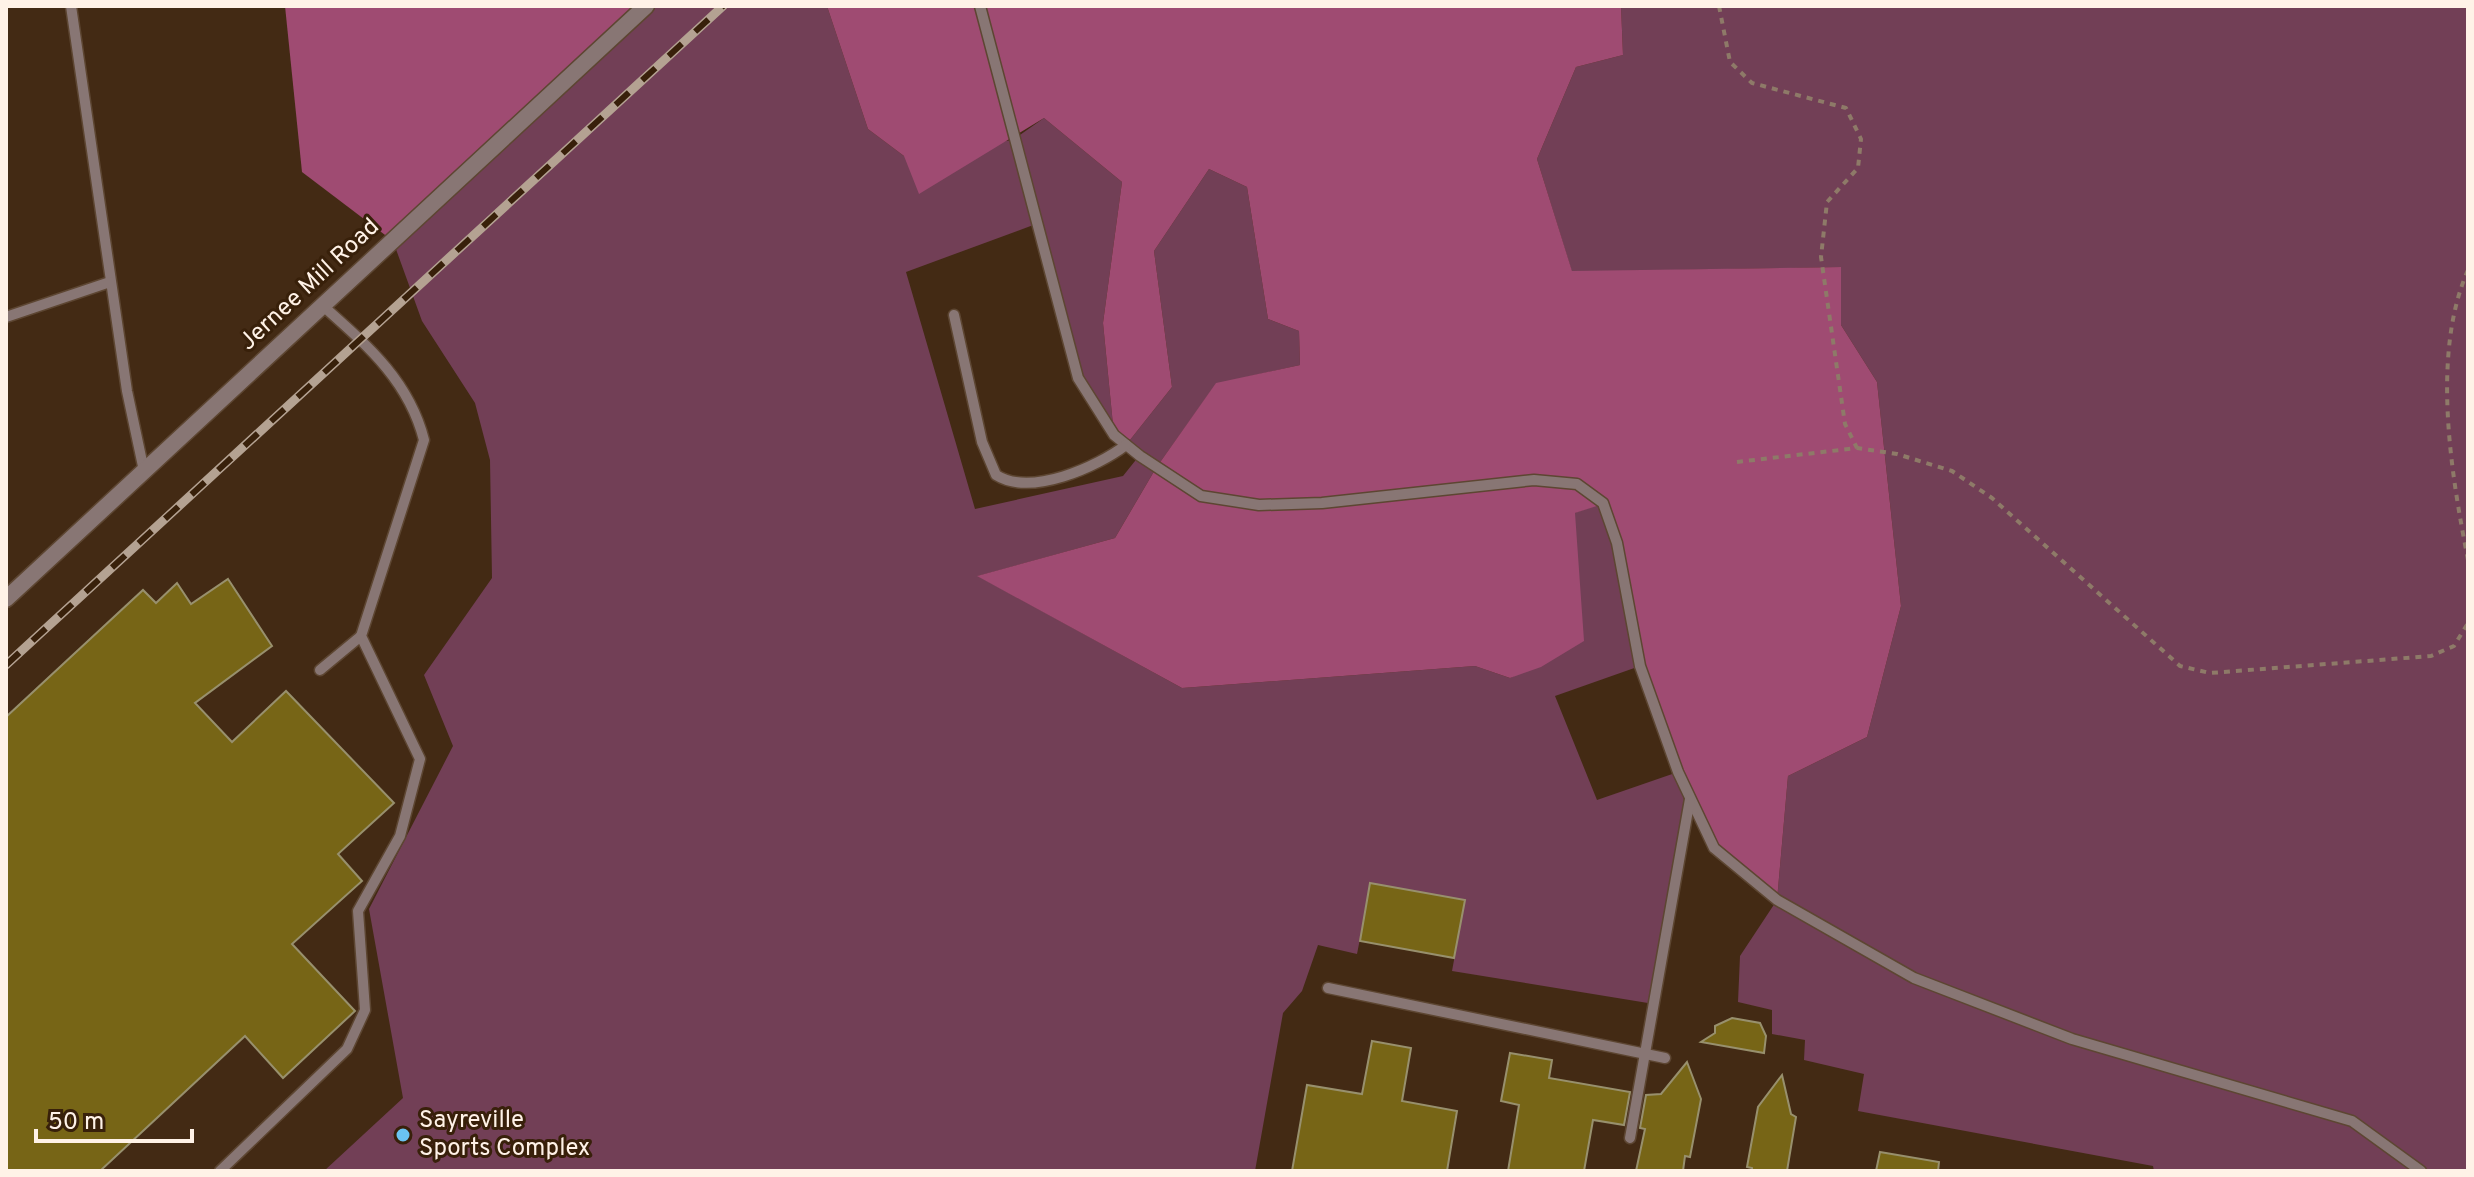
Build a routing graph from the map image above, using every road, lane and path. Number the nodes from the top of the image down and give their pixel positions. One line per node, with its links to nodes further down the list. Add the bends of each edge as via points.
1 (71, 6): 6 (lane)
2 (646, 6): 7 (street, Jernee Mill Road)
3 (980, 6): 10 (lane, via 1078,378)
4 (1719, 6): 11 (path, via 1730,62 1752,83 1846,108 1861,139 1858,168 1827,202 1821,257 1845,424)
5 (2468, 270): 14 (path, via 2448,346 2452,466)
6 (110, 282): 9 (lane); 13 (lane)
7 (323, 306): 13 (street, Jernee Mill Road); 17 (lane, via 374,351 416,408 424,440)
8 (954, 315): 10 (lane, via 982,442 996,475 1018,483 1072,474)
9 (6, 317)
10 (1126, 445): 19 (lane, via 1201,496 1259,505 1534,480 1577,484 1603,503 1617,543 1640,666)
11 (1857, 448): 12 (path); 16 (path, via 1952,471 1992,498 2180,666 2210,673 2401,661 2454,646)
12 (1737, 462)
13 (144, 471): 15 (street, Jernee Mill Road)
14 (2468, 560)
15 (6, 599)
16 (2468, 623)
17 (361, 636): 18 (lane); 24 (lane, via 420,759 400,836 358,911 365,1010 347,1049)
18 (320, 670)
19 (1690, 797): 21 (lane); 25 (lane, via 1714,848 1777,900 1914,978 2072,1039 2343,1118)
20 (1328, 988): 21 (lane)
21 (1645, 1054): 22 (lane); 23 (lane)
22 (1665, 1058)
23 (1630, 1138)
24 (220, 1171)
25 (2421, 1171)

